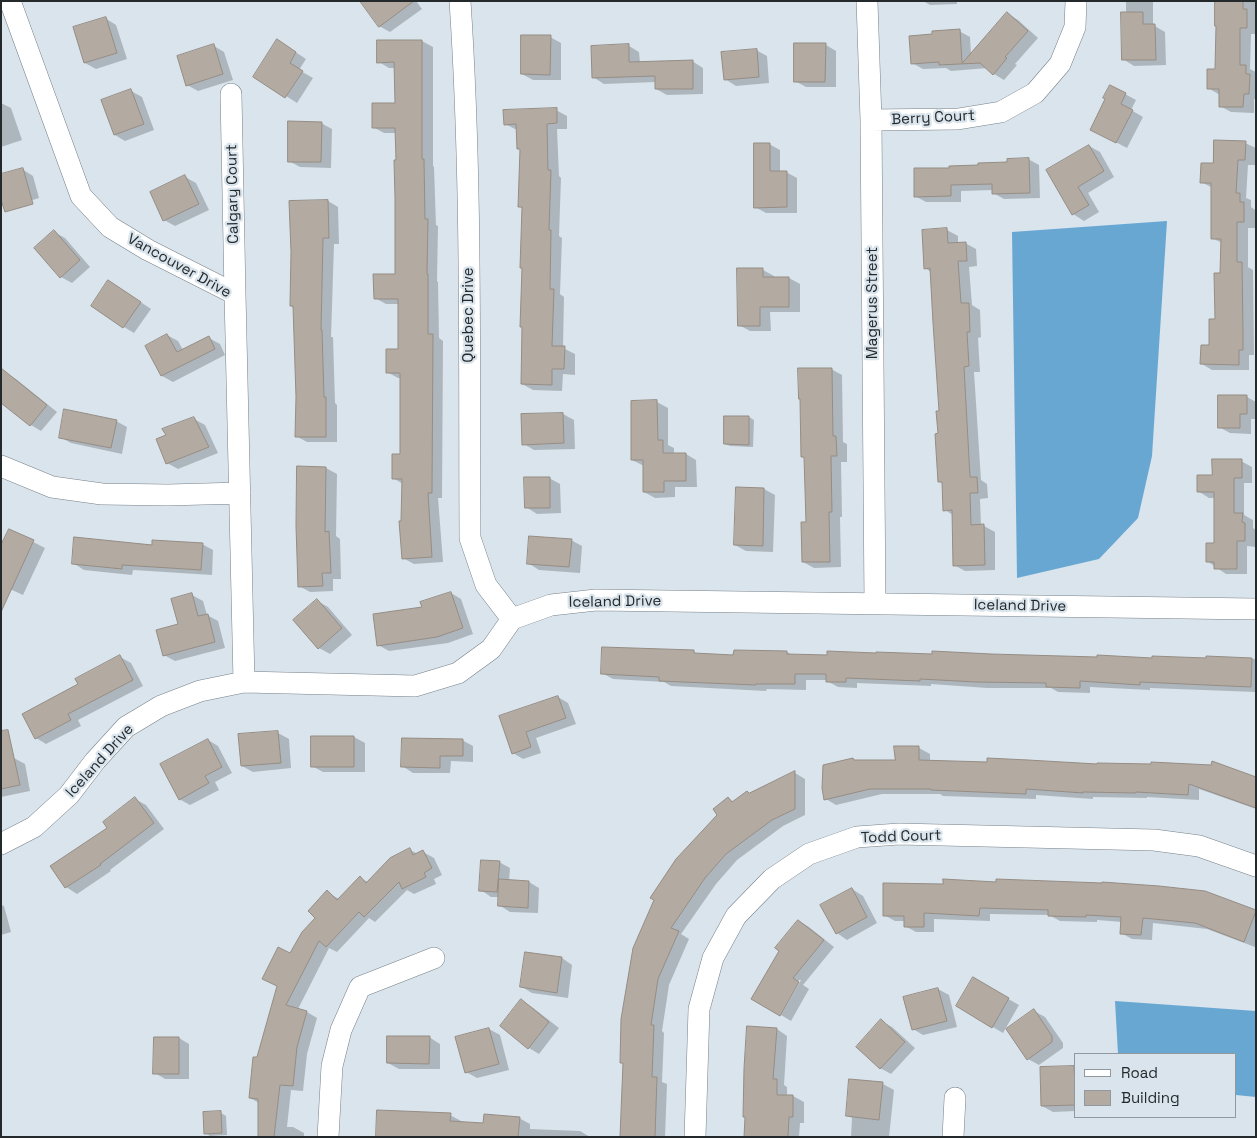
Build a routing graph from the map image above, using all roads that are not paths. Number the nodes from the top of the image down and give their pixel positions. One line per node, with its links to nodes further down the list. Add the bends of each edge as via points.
1 (10, 1): 7 (street, Vancouver Drive, via 81,196 110,227)
2 (460, 1): 12 (street, Quebec Drive, via 468,167 470,538 486,585)
3 (867, 1): 6 (street, Magerus Street)
4 (1076, 1): 6 (street, Berry Court, via 1075,27 1060,64 1027,98 1001,112 958,119)
5 (231, 94): 7 (street, Calgary Court)
6 (871, 120): 10 (street, Magerus Street)
7 (235, 294): 9 (street, Vancouver Drive)
8 (1, 466): 9 (street, via 52,487 102,494)
9 (240, 493): 13 (street, Vancouver Drive)
10 (876, 604): 11 (street, Iceland Drive); 12 (street, Iceland Drive, via 596,600 551,605)
11 (1256, 610)
12 (512, 619): 13 (street, Iceland Drive, via 491,649 458,673 415,686)
13 (244, 682): 14 (street, Iceland Drive, via 200,691 160,706 126,728 69,795 34,827)
14 (1, 844)
15 (1256, 866): 19 (street, Todd Court, via 1199,846 1154,840 899,834 857,838 809,854 772,879 736,916 713,958 698,1009)
16 (434, 958): 18 (street, via 360,987 341,1030 332,1066)
17 (955, 1098): 20 (street)
18 (328, 1137)
19 (696, 1137)
20 (954, 1137)

